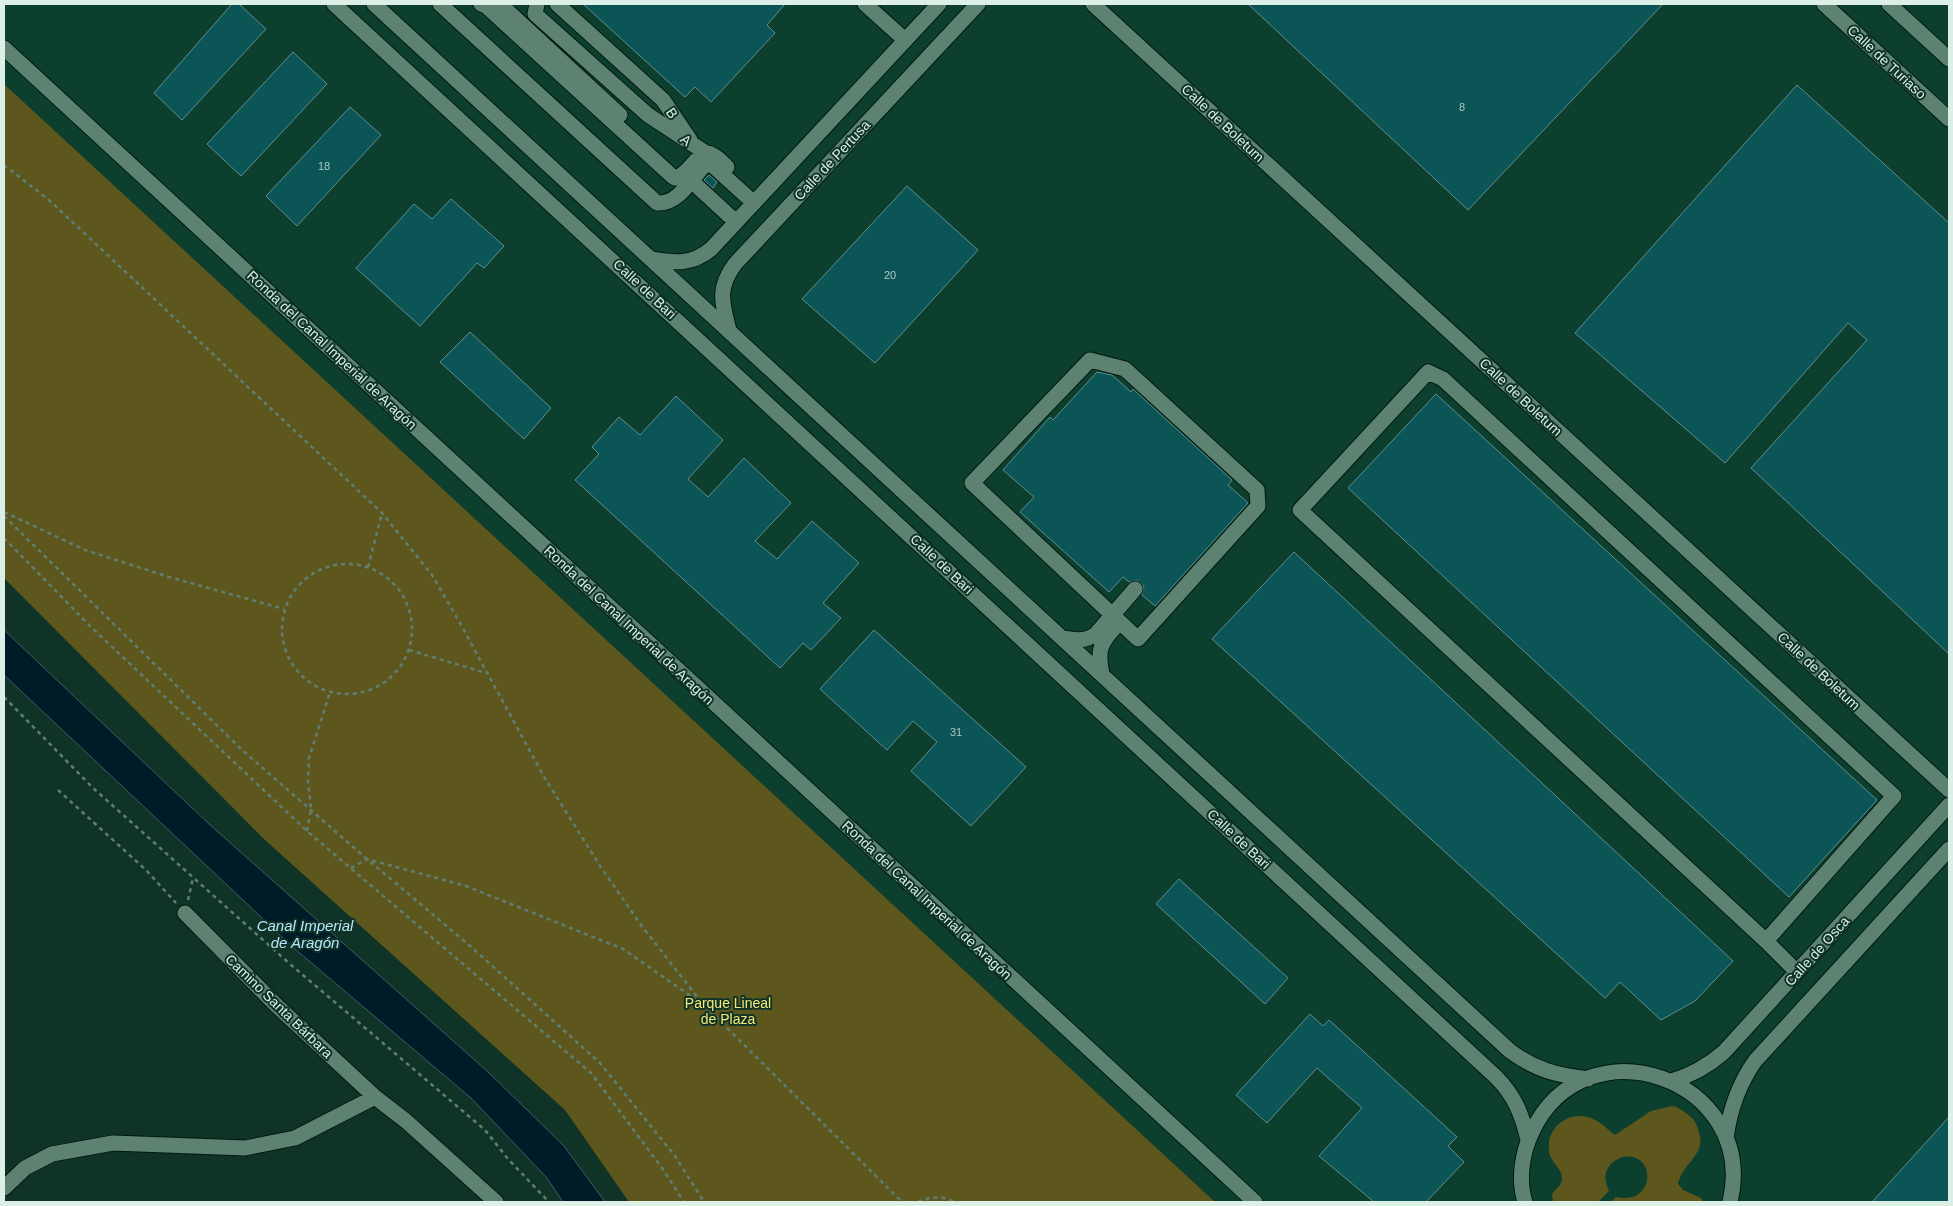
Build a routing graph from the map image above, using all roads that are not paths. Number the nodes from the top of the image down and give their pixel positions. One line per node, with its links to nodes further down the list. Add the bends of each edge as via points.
1 (334, 4): 40 (street, Calle de Bari, via 1496,1077 1513,1095)
2 (374, 4): 24 (street, Calle de Bari)
3 (440, 4): 21 (street, via 657,204 673,200)
4 (481, 4): 21 (street, via 672,176)
5 (500, 4): 21 (street)
6 (538, 4): 20 (street, A, via 535,14 648,115)
7 (546, 4): 20 (street, B, via 657,106)
8 (557, 4): 20 (street, B, via 663,100)
9 (866, 4): 16 (street)
10 (880, 4): 16 (street)
11 (939, 4): 16 (street, Calle de Pertusa)
12 (978, 4): 25 (street, Calle de Pertusa, via 735,264 722,289 722,304)
13 (1093, 4): 30 (street, Calle de Boletum)
14 (1824, 4): 19 (street, Calle de Turiaso)
15 (1889, 4): 18 (street)
16 (909, 36): 22 (street, Calle de Pertusa)
17 (4, 48): 43 (street, Ronda del Canal Imperial de Aragón)
18 (1949, 59)
19 (1949, 119)
20 (703, 155): 21 (street); 22 (street, via 712,154 717,158)
21 (686, 181): 23 (street)
22 (756, 200): 23 (street, Calle de Pertusa)
23 (733, 225): 24 (street, Calle de Pertusa, via 702,256 687,262)
24 (651, 259): 25 (street, Calle de Bari)
25 (729, 330): 28 (street, Calle de Bari)
26 (1139, 592): 27 (street)
27 (1116, 618): 27 (street, via 972,483 1090,360 1126,369 1257,490 1258,506 1138,639); 28 (street, via 1089,639); 29 (street, via 1100,649)
28 (1062, 638): 29 (street, Calle de Bari)
29 (1102, 674): 36 (street, Calle de Bari, via 1510,1051 1542,1070)
30 (1949, 790)
31 (1949, 805): 35 (street, Calle de Osca)
32 (1949, 849): 39 (street, Calle de Osca, via 1755,1060 1729,1114)
33 (186, 913): 38 (street, Camino Santa Bárbara, via 277,1006)
34 (1766, 941): 34 (street, via 1300,510 1428,372 1443,379 1894,796); 35 (street)
35 (1798, 972): 37 (street, Calle de Osca, via 1719,1056 1689,1076)
36 (1588, 1079): 37 (street, via 1630,1071); 40 (street, via 1565,1092 1546,1110)
37 (1672, 1081): 39 (street, via 1694,1095 1713,1114)
38 (374, 1096): 41 (street, via 295,1138 245,1148 113,1143 52,1154 24,1168); 42 (street, Camino Santa Bárbara)
39 (1726, 1138): 45 (street, via 1733,1173)
40 (1528, 1140): 44 (street, via 1521,1178)
41 (4, 1188)
42 (496, 1202)
43 (1255, 1202)
44 (1525, 1202)
45 (1730, 1202)

